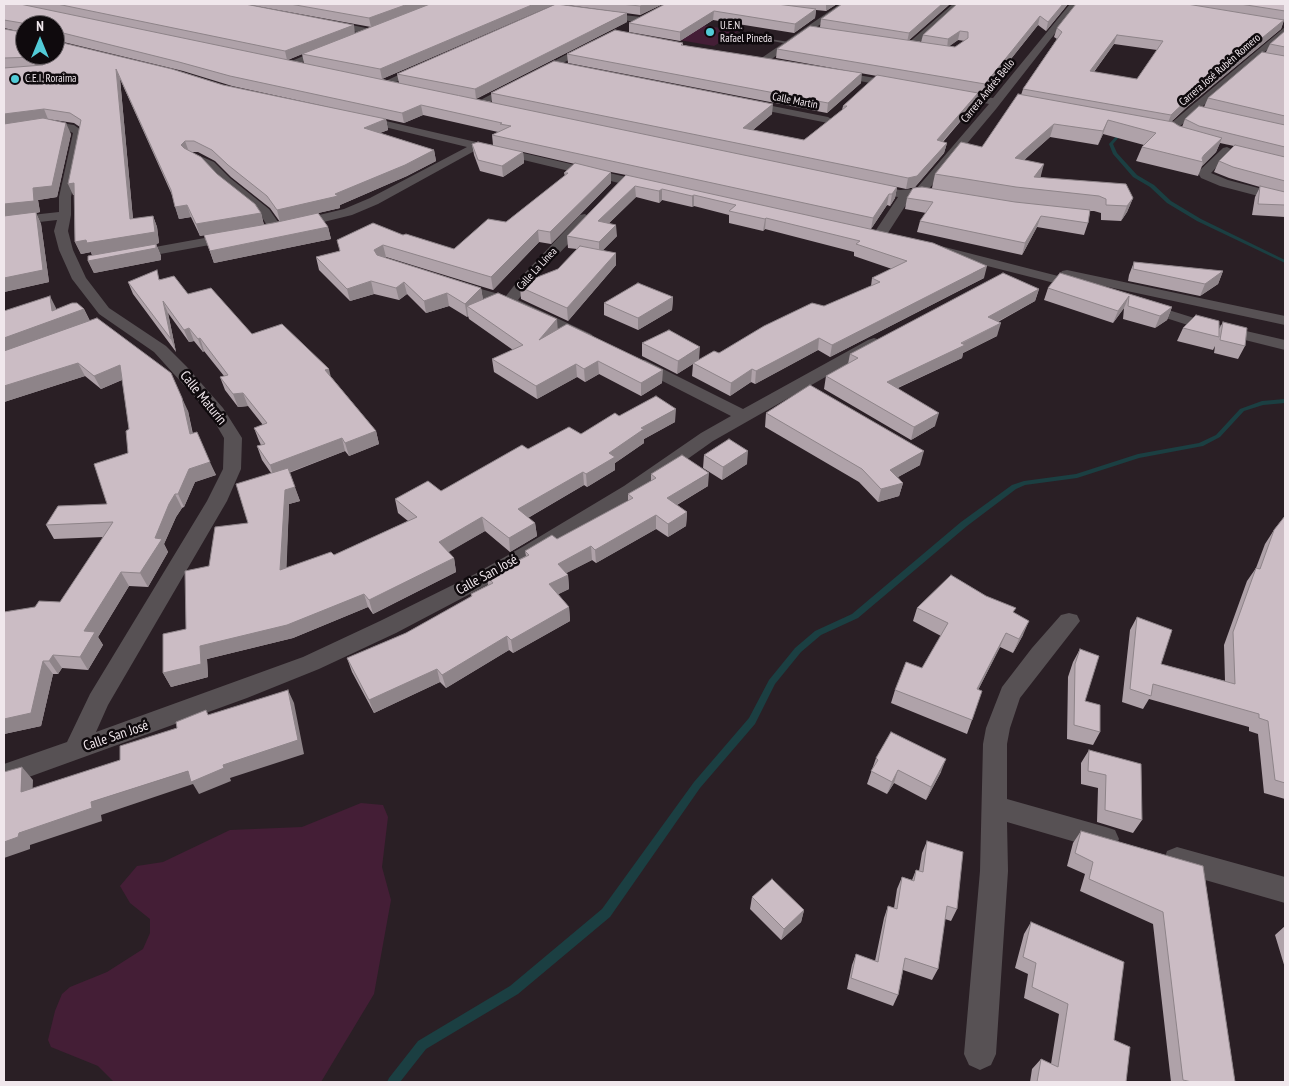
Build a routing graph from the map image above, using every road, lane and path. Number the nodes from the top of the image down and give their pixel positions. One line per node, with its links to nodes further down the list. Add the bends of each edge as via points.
1 (845, 4): 11 (street, via 823,16 812,31)
2 (953, 4): 13 (street, via 904,46)
3 (1074, 4): 23 (street, Carrera Andrés Bello)
4 (596, 13): 7 (street, via 645,18)
5 (314, 21): 8 (street, via 375,30)
6 (1283, 26): 29 (street, Carrera José Rubén Romero, via 1273,45 1261,57 1197,111 1168,130)
7 (626, 27)
8 (354, 38)
9 (603, 39): 16 (street)
10 (766, 40): 11 (lane)
11 (790, 43): 15 (street, via 758,60)
12 (338, 45): 17 (street, via 282,64)
13 (921, 48)
14 (432, 62): 21 (street, via 377,84)
15 (782, 64)
16 (552, 65): 18 (street); 25 (street, via 472,104)
17 (304, 68)
18 (567, 68)
19 (828, 73): 20 (street, via 869,84)
20 (911, 87)
21 (401, 89)
22 (939, 92): 23 (street)
23 (1000, 101): 39 (street, Carrera Andrés Bello)
24 (734, 102): 28 (street, Calle Martín, via 832,116)
25 (495, 108)
26 (348, 115): 30 (street)
27 (4, 130): 44 (street, Calle Maturín, via 48,124 70,127 79,132)
28 (815, 131)
29 (1184, 138)
30 (476, 146): 35 (street); 46 (street, via 360,207)
31 (1211, 146): 32 (street)
32 (1228, 150): 33 (street); 42 (street, via 1205,175 1224,184)
33 (1242, 153)
34 (193, 156): 46 (street, via 210,164 265,212)
35 (624, 180): 37 (street); 38 (street)
36 (853, 184): 40 (street)
37 (660, 188)
38 (610, 192)
39 (920, 192): 40 (street); 41 (street)
40 (906, 195): 50 (street)
41 (947, 197)
42 (1285, 199)
43 (597, 206): 58 (street, Calle La Línea)
44 (64, 216): 45 (street); 59 (street, Calle Maturín, via 63,240 79,265 84,287)
45 (4, 222)
46 (276, 229): 47 (street)
47 (260, 232)
48 (864, 233): 50 (street)
49 (241, 235): 53 (street)
50 (879, 236): 51 (street)
51 (895, 239)
52 (919, 244): 54 (street)
53 (118, 257)
54 (1018, 268): 55 (street); 56 (street)
55 (1046, 275): 60 (street, via 1072,275); 64 (street, via 1194,323)
56 (994, 281)
57 (442, 282): 58 (street)
58 (509, 302): 63 (street, Calle La Línea)
59 (115, 320): 61 (street); 70 (street, Calle Maturín, via 160,349 206,398 229,430 233,460 217,501 98,701)
60 (1285, 321)
61 (97, 326)
62 (888, 336): 66 (street, Calle San José)
63 (598, 342)
64 (1285, 345)
65 (624, 355): 68 (street)
66 (799, 384): 67 (street); 68 (street, Calle San José)
67 (816, 394)
68 (743, 416): 70 (street, Calle San José, via 531,551 388,627 311,663)
69 (1069, 621): 72 (street, via 1010,694 995,744)
70 (75, 751): 71 (street, Calle San José)
71 (4, 775)
72 (995, 807): 73 (street); 76 (street, via 994,871)
73 (1125, 845)
74 (1153, 853): 75 (street)
75 (1285, 890)
76 (980, 1054)

